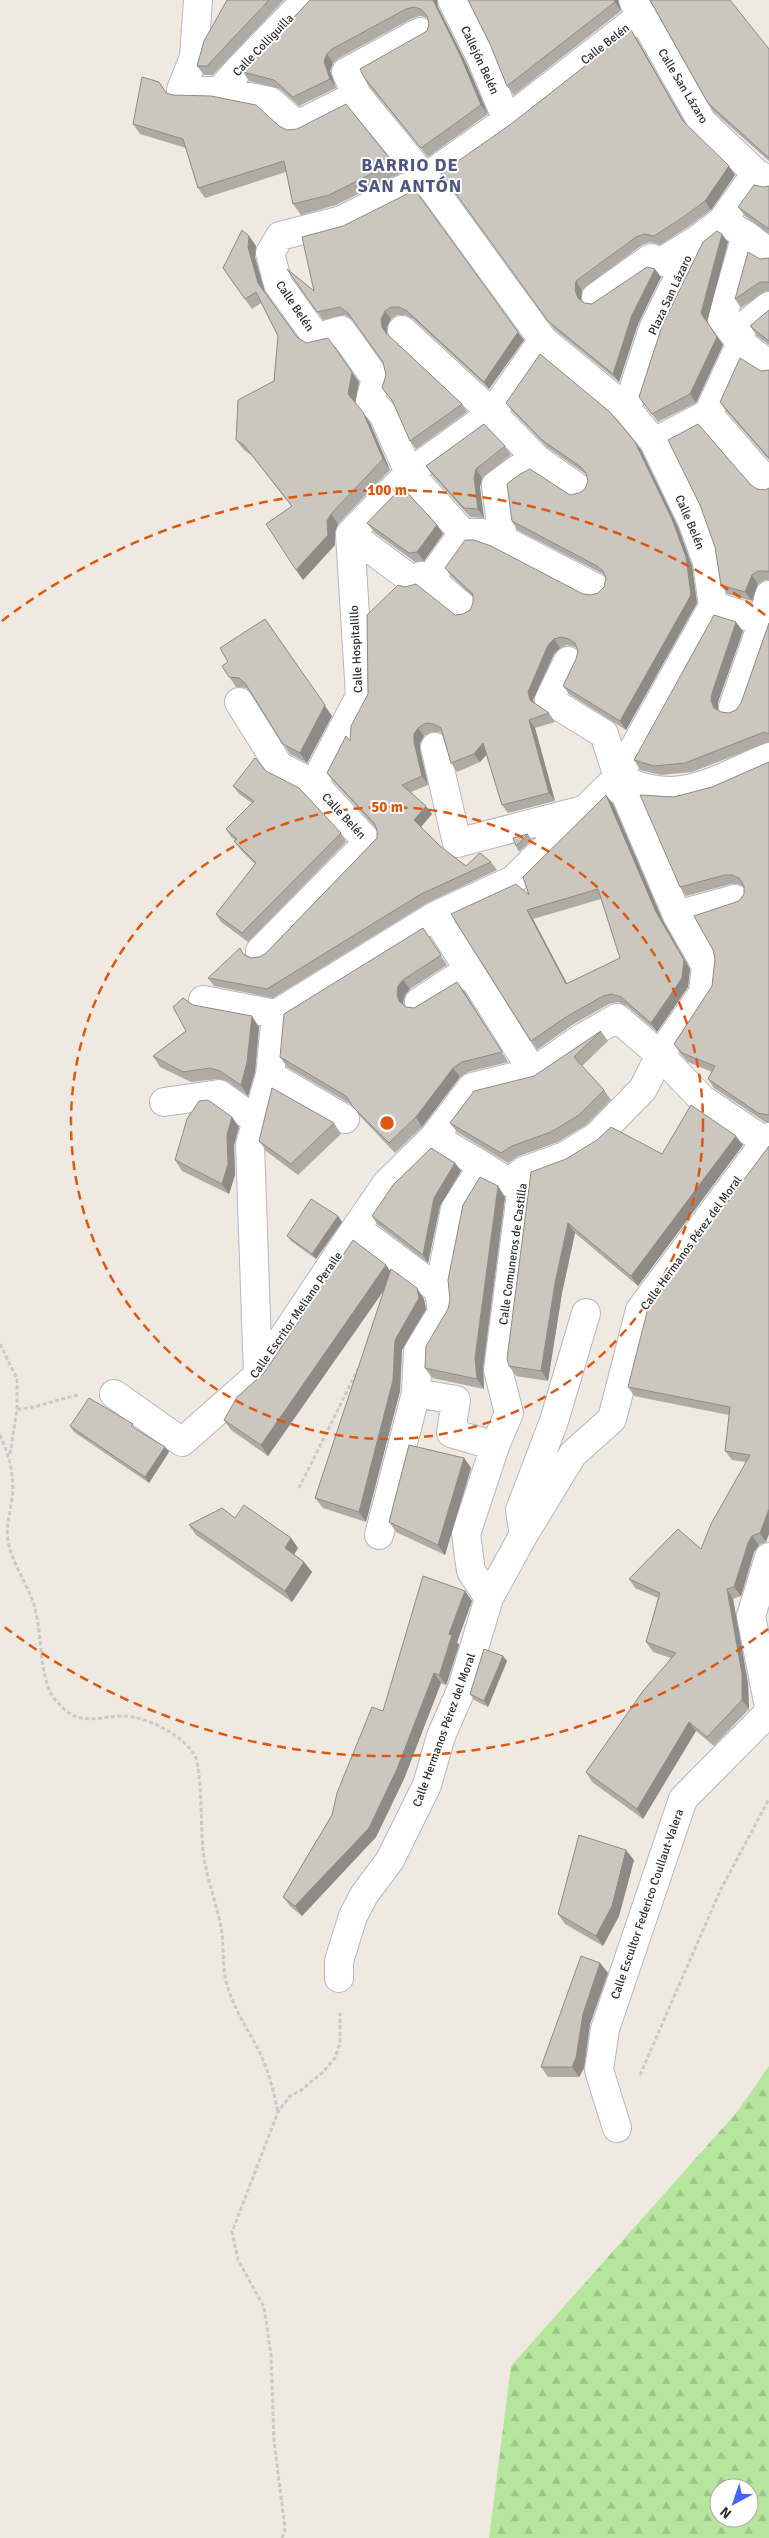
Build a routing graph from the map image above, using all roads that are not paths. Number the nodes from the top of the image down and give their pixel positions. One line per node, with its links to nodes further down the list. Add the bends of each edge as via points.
1 (198, 0): 6 (street, via 194,57 181,90)
2 (306, 0): 6 (street, Calle Colliguilla, via 239,68)
3 (452, 0): 8 (street, Callejón Belén)
4 (637, 8): 8 (street, Calle Belén); 9 (street, Calle San Lázaro, via 702,122)
5 (420, 32): 7 (street, via 346,72)
6 (220, 92): 7 (street, via 270,101 297,124)
7 (356, 95): 10 (street)
8 (507, 120): 10 (street, Calle Belén)
9 (763, 177): 11 (street, Plaza San Lázaro)
10 (424, 178): 19 (street, Calle Belén); 26 (street, Calle Belén, via 342,220 280,236 270,253 278,284 317,338 341,330 376,379 370,400 383,414)
11 (722, 221): 12 (street); 13 (street, Plaza San Lázaro)
12 (746, 235): 14 (street); 18 (street, via 722,319)
13 (697, 240): 15 (street, Plaza San Lázaro, via 661,262 651,258); 21 (street, Plaza San Lázaro, via 653,329)
14 (769, 253)
15 (596, 297)
16 (769, 306): 18 (street)
17 (402, 330): 22 (street)
18 (737, 338): 20 (street); 23 (street)
19 (543, 340): 21 (street, Calle Belén); 22 (street)
20 (769, 365)
21 (627, 408): 24 (street, Calle Belén)
22 (492, 412): 25 (street); 26 (street)
23 (708, 414): 24 (street); 27 (street)
24 (654, 442): 34 (street, Calle Belén, via 692,521 707,562)
25 (538, 460): 28 (street); 31 (street, via 496,485)
26 (409, 473): 29 (street); 30 (street)
27 (769, 484)
28 (578, 488)
29 (463, 533): 31 (street, via 482,532); 32 (street)
30 (350, 534): 32 (street, via 412,580 421,576); 43 (street, Calle Hospitalillo, via 360,696)
31 (503, 540): 33 (street)
32 (430, 579): 35 (street)
33 (596, 588)
34 (713, 606): 36 (street); 42 (street)
35 (464, 608)
36 (766, 608): 39 (street)
37 (568, 661): 42 (street, via 549,700 604,734)
38 (239, 702): 43 (street, Calle Belén, via 279,766)
39 (733, 707)
40 (435, 747): 44 (street, via 457,843)
41 (769, 757): 42 (street, via 710,784 677,791 638,788)
42 (618, 777): 44 (street); 46 (street)
43 (314, 784): 48 (street, Calle Belén, via 368,842)
44 (584, 810): 47 (street, via 513,880)
45 (734, 899): 46 (street)
46 (677, 915): 53 (street, Calle Comuneros de Castilla, via 706,966 703,993)
47 (435, 916): 49 (street); 52 (street)
48 (260, 951)
49 (468, 970): 51 (street); 54 (street)
50 (203, 1000): 52 (street)
51 (419, 1002)
52 (276, 1014): 55 (street)
53 (660, 1055): 54 (street, via 617,1018); 60 (street, via 702,1099); 62 (street, Calle Comuneros de Castilla, via 643,1089 596,1137 565,1156)
54 (533, 1072): 59 (street, Calle Escritor Meliano Peraile, via 472,1087)
55 (270, 1075): 57 (street); 58 (street)
56 (164, 1102): 58 (street, via 219,1094)
57 (345, 1119)
58 (258, 1122): 66 (street, via 250,1145)
59 (434, 1137): 61 (street); 63 (street, Calle Escritor Meliano Peraile, via 387,1183)
60 (768, 1139): 71 (street, Calle Hermanos Pérez del Moral, via 640,1310 612,1419 573,1454)
61 (484, 1166): 62 (street, via 508,1182); 64 (street, via 456,1209)
62 (524, 1171): 69 (street, Calle Comuneros de Castilla, via 498,1370 509,1413)
63 (356, 1228): 64 (street); 66 (street, Calle Escritor Meliano Peraile)
64 (439, 1290): 67 (street, via 442,1312 418,1351)
65 (586, 1313): 71 (street, via 554,1421 520,1510)
66 (258, 1375): 68 (street, Calle Escritor Meliano Peraile, via 182,1442)
67 (416, 1392): 69 (street, via 456,1400 450,1433); 70 (street)
68 (114, 1394)
69 (495, 1446): 73 (street, Calle Comuneros de Castilla, via 466,1534 471,1571)
70 (379, 1534)
71 (524, 1534): 73 (street, Calle Hermanos Pérez del Moral)
72 (769, 1556): 74 (street, via 751,1616)
73 (489, 1598): 76 (street, Calle Hermanos Pérez del Moral, via 462,1688 441,1736 427,1785 399,1844 353,1916 340,1961)
74 (769, 1707)
75 (769, 1712): 77 (street, Calle Escultor Federico Coullaut-Valera, via 683,1799 605,2029 599,2070)
76 (339, 1978)
77 (617, 2128)

